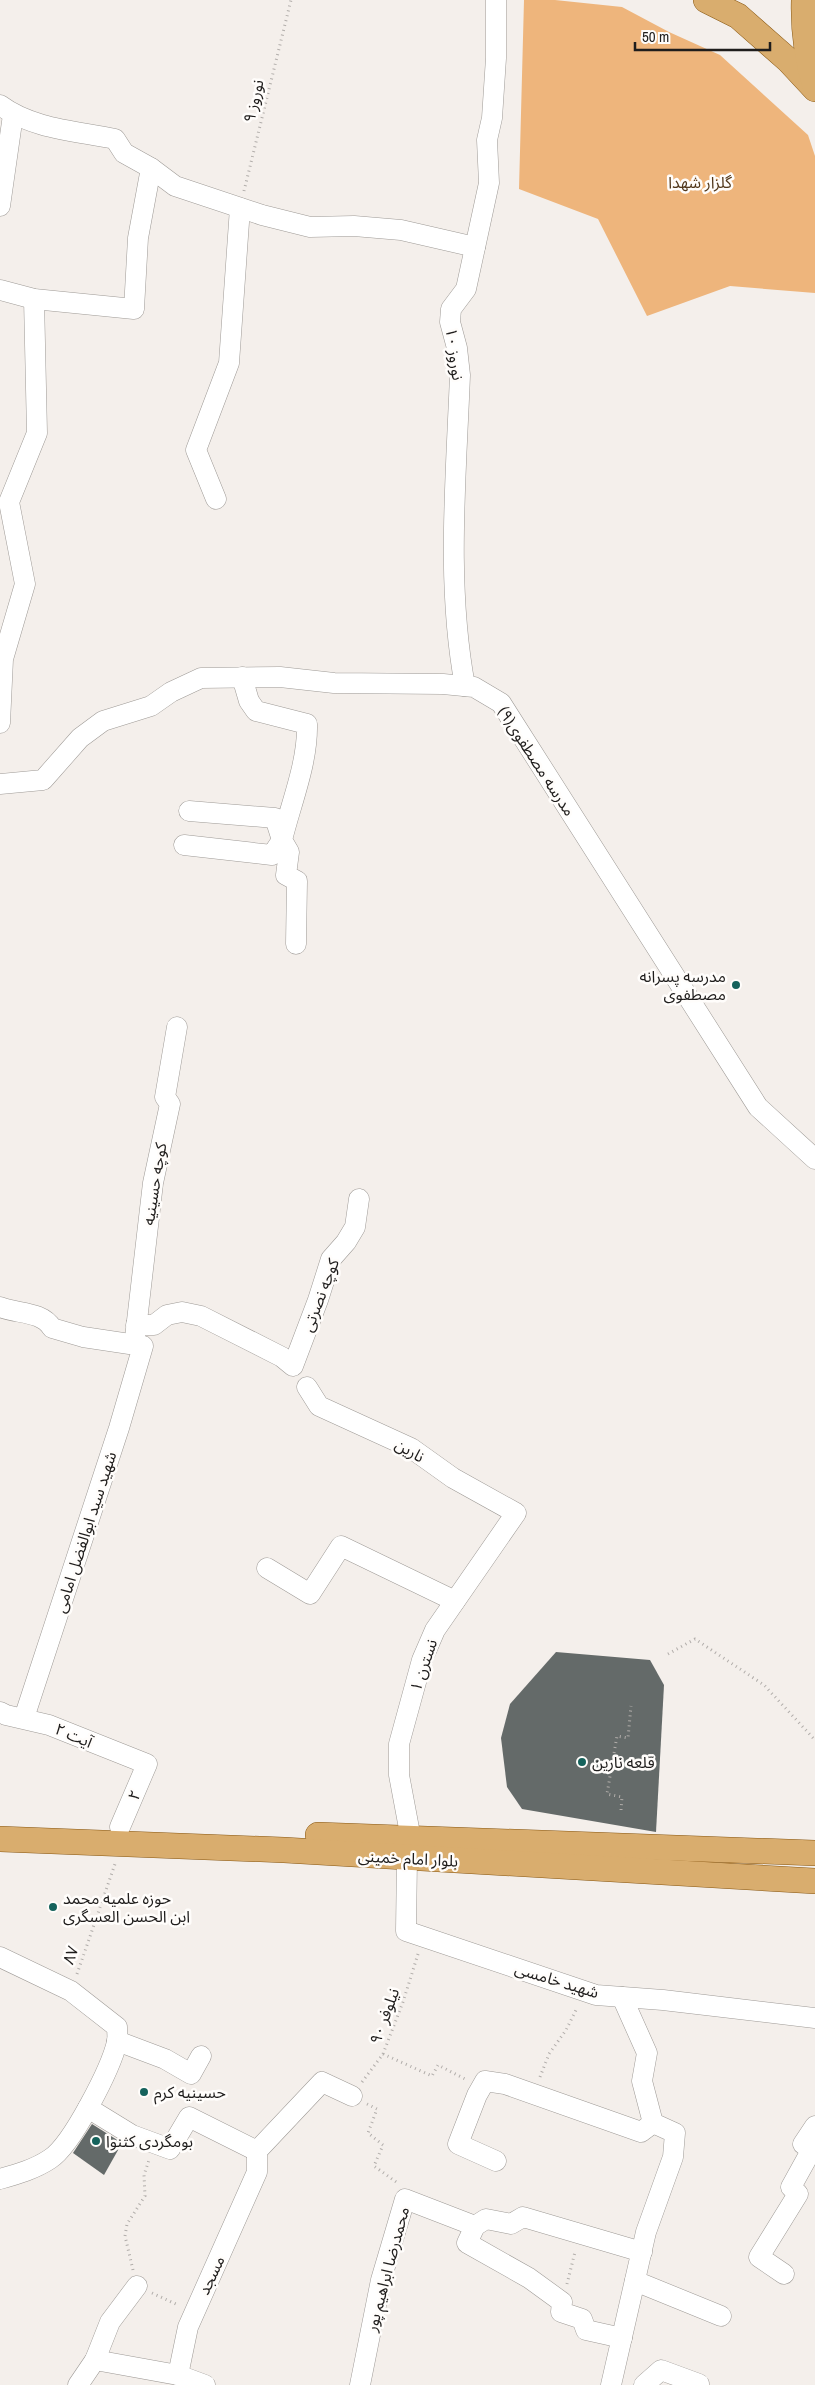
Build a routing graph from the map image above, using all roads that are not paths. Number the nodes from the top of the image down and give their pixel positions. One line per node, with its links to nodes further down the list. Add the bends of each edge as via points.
1 (496, 0): 9 (street, نوروز ۱۰, via 496,58 492,118 487,140 489,183)
2 (706, 0): 4 (main road, via 738,16)
3 (804, 0): 4 (main road, via 807,56)
4 (815, 88)
5 (6, 110): 6 (street, via 36,123 115,139 124,153); 7 (street)
6 (151, 168): 8 (street, via 175,186); 11 (street, via 138,238 134,310)
7 (0, 206)
8 (240, 208): 9 (street, via 310,227 400,230); 12 (street, via 229,362 196,450)
9 (475, 247): 15 (street, نوروز ۱۰, via 466,289 451,308 450,322 460,375 454,572 457,643)
10 (0, 290): 11 (street)
11 (34, 299): 13 (street, via 37,433)
12 (216, 498)
13 (4, 501): 16 (street, via 25,584 3,659)
14 (242, 677): 15 (street, مدرسه مصطفوی(۹)); 17 (street, مدرسه مصطفوی(۹), via 201,678 151,706 103,721 80,738 43,780); 19 (street, via 249,702 256,711 307,724 302,763)
15 (465, 686): 23 (street, مدرسه مصطفوی(۹), via 474,687 501,703 758,1107)
16 (0, 723)
17 (0, 784)
18 (189, 811): 19 (street, via 275,818)
19 (282, 840): 20 (street, via 272,855); 21 (street, via 289,852 286,875 297,881)
20 (184, 845)
21 (296, 944)
22 (177, 1027): 26 (street, کوچه حسینیه, via 165,1097 170,1104 153,1183)
23 (815, 1159)
24 (359, 1199): 26 (street, کوچه نصرتی, via 355,1227 331,1259 292,1366 201,1316 182,1312 167,1315)
25 (0, 1307): 26 (street, via 38,1316 48,1320 52,1328 83,1337)
26 (138, 1339): 32 (street, شهید سید ابوالفضل امامی, via 119,1428)
27 (307, 1387): 28 (street, نارین, via 319,1406 411,1448 453,1478)
28 (516, 1513): 30 (street, نسترن ۱)
29 (267, 1568): 30 (street, via 310,1594 341,1546)
30 (454, 1601): 37 (street, نسترن ۱, via 435,1630 422,1660 399,1744 399,1775)
31 (0, 1712): 32 (street, آیت ۲)
32 (24, 1718): 33 (street, آیت ۲)
33 (147, 1764): 35 (street, ۲)
34 (0, 1822): 35 (main road, بلوار امام خمینی)
35 (121, 1835): 36 (main road, بلوار امام خمینی); 37 (main road, بلوار امام خمینی)
36 (0, 1839)
37 (409, 1849): 38 (main road, بلوار امام خمینی); 39 (main road, بلوار امام خمینی); 41 (street, شهید خامسی, via 406,1931 596,1995)
38 (815, 1853)
39 (815, 1881)
40 (0, 1957): 43 (street, via 71,1991 117,2027)
41 (622, 1997): 42 (street, شهید خامسی); 47 (street, via 647,2053 642,2081)
42 (815, 2018)
43 (117, 2042): 44 (street, via 165,2058 190,2074); 46 (street)
44 (201, 2056)
45 (352, 2096): 50 (street, via 322,2082)
46 (88, 2108): 50 (street, via 132,2135 170,2149 189,2117); 52 (street, via 52,2158 25,2172)
47 (653, 2123): 51 (street, via 641,2132 505,2084 485,2081 458,2144); 54 (street, via 675,2133 673,2156)
48 (815, 2126): 49 (street, via 803,2144)
49 (813, 2150): 55 (street, via 791,2187 798,2194 759,2257)
50 (258, 2151): 61 (street, مسجد, via 257,2172 188,2327)
51 (496, 2161)
52 (0, 2178)
53 (475, 2226): 54 (street, via 486,2219 511,2224 523,2217); 59 (street, via 467,2244 529,2278 562,2302 561,2312 582,2319 586,2330); 66 (street, محمدرضا ابراهیم پور, via 405,2199 381,2280)
54 (642, 2252): 56 (street)
55 (784, 2274)
56 (635, 2281): 58 (street); 59 (street)
57 (136, 2286): 60 (street, via 110,2322)
58 (721, 2316)
59 (622, 2338): 62 (street)
60 (95, 2360): 61 (street); 64 (street)
61 (178, 2375): 65 (street)
62 (612, 2379): 67 (street)
63 (700, 2384): 67 (street, via 661,2370)
64 (78, 2385)
65 (205, 2385)
66 (360, 2385)
67 (643, 2385)

